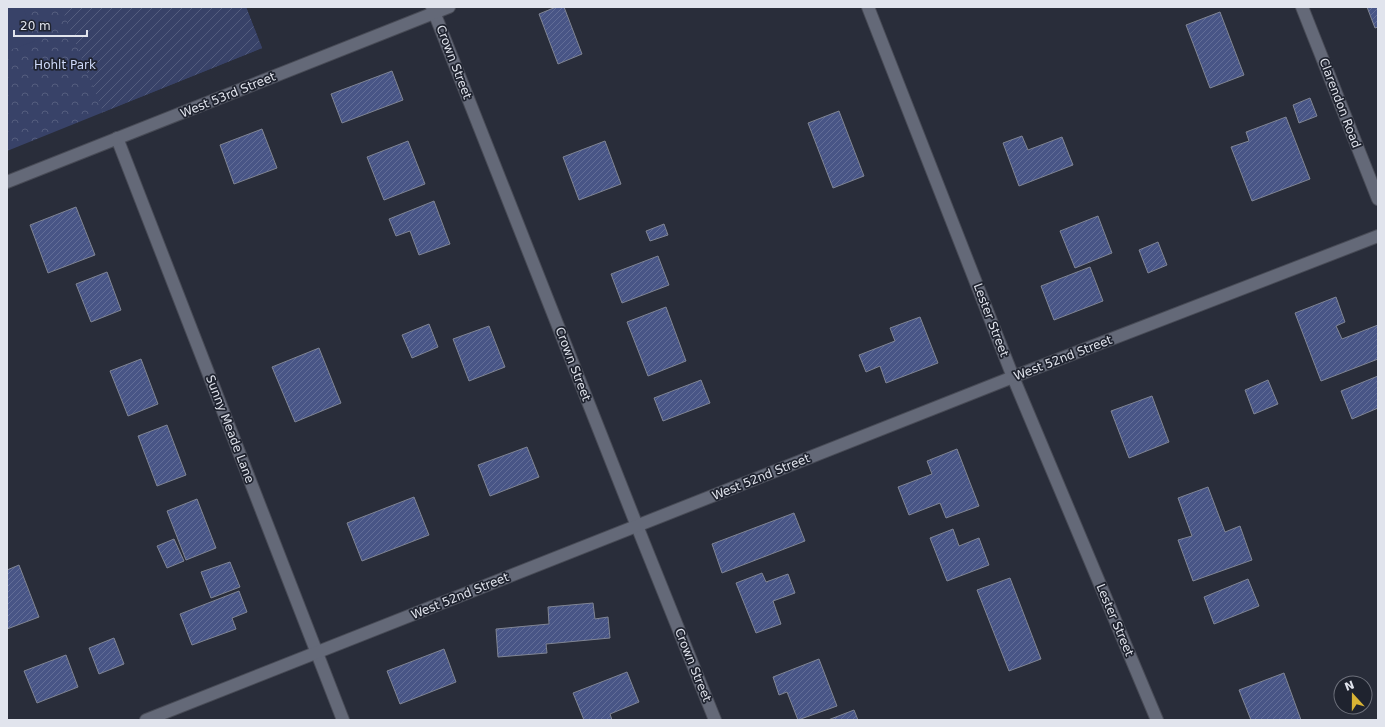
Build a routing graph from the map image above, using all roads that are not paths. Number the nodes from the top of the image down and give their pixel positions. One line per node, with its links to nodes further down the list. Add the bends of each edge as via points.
1 (449, 7): 4 (street, West 53rd Street)
2 (868, 7): 9 (street, Lester Street)
3 (1302, 7): 7 (street, Clarendon Road)
4 (433, 10): 5 (street, West 53rd Street); 10 (street, Crown Street)
5 (117, 138): 6 (street, West 53rd Street); 11 (street, Sunny Meade Lane)
6 (7, 182)
7 (1378, 199)
8 (1378, 236): 9 (street, West 52nd Street)
9 (1013, 377): 10 (street, West 52nd Street); 15 (street, Lester Street)
10 (637, 526): 11 (street, West 52nd Street); 14 (street, Crown Street)
11 (317, 653): 12 (street, West 52nd Street); 13 (street, Sunny Meade Lane)
12 (146, 720)
13 (343, 720)
14 (715, 720)
15 (1157, 720)

